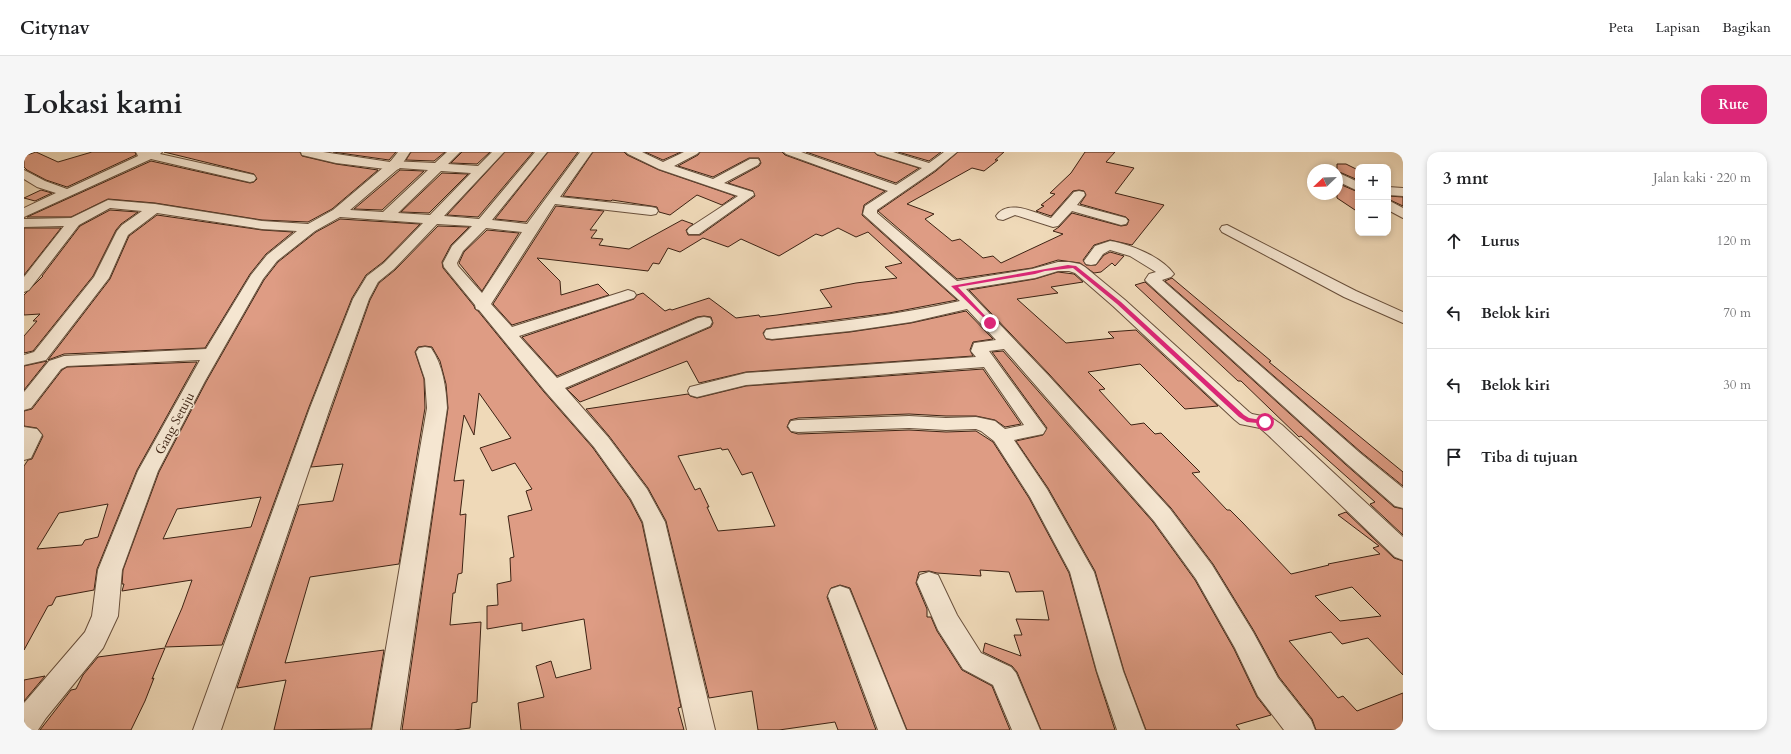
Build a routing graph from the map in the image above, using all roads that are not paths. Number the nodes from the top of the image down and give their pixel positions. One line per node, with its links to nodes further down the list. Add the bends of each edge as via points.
1 (135, 152): 12 (street)
2 (306, 152): 13 (street, via 336,159)
3 (454, 152): 15 (street)
4 (498, 152): 18 (street)
5 (540, 152): 41 (street)
6 (586, 152): 29 (street)
7 (632, 152): 16 (street)
8 (693, 152): 16 (street)
9 (790, 152): 24 (street)
10 (881, 152): 17 (street)
11 (950, 152): 17 (street)
12 (152, 154): 20 (street); 27 (street)
13 (398, 161): 15 (street); 35 (street, Gang Setuju)
14 (754, 162): 22 (street)
15 (439, 166): 18 (street); 37 (street)
16 (663, 166): 22 (street)
17 (931, 167): 24 (street)
18 (481, 170): 39 (street)
19 (24, 174): 27 (street, via 41,184)
20 (250, 178)
21 (1343, 179): 23 (street)
22 (714, 183): 46 (street, via 748,196)
23 (1355, 185)
24 (898, 190): 50 (street, via 870,209 870,214)
25 (1391, 191): 26 (street)
26 (1403, 192)
27 (67, 193): 34 (street)
28 (1078, 195): 30 (street)
29 (551, 200): 33 (street); 44 (street)
30 (1070, 206): 38 (street, via 1054,223 1016,211); 47 (street, via 1123,218 1105,242)
31 (1391, 206): 36 (street)
32 (156, 208): 40 (street, via 108,204); 43 (street, via 239,222); 61 (street, via 131,224 122,234 101,278 40,356)
33 (651, 211)
34 (24, 213)
35 (338, 213): 37 (street); 43 (street, Gang Setuju)
36 (1403, 214)
37 (387, 216): 39 (street)
38 (1003, 216)
39 (433, 220): 41 (street); 75 (street, via 389,266 372,279 361,299)
40 (74, 222): 42 (street); 49 (street)
41 (483, 223): 44 (street); 53 (street, via 457,249 450,263)
42 (24, 224)
43 (310, 228): 60 (street, Gang Setuju, via 272,258 256,278)
44 (531, 229): 53 (street)
45 (1227, 229): 54 (street, via 1350,294)
46 (694, 231)
47 (1107, 246): 48 (street); 70 (street, via 1136,252 1164,271 1166,274 1154,277 1153,280)
48 (1091, 261)
49 (24, 286)
50 (954, 286): 52 (street); 71 (street, via 1035,273 1044,269 1075,267 1119,303 1242,416 1247,420 1265,422 1275,430)
51 (628, 295): 56 (street)
52 (971, 303): 57 (street, via 911,317); 58 (street)
53 (482, 306): 56 (street)
54 (1403, 318)
55 (704, 322): 63 (street)
56 (507, 334): 63 (street)
57 (772, 334)
58 (1009, 343): 62 (street, via 980,347 980,351); 81 (street, via 1162,515 1204,572 1268,687)
59 (425, 352): 76 (street, via 435,377 438,392 437,408)
60 (212, 354): 65 (street, via 64,361 55,365); 74 (street, Gang Setuju, via 148,471 110,570 105,616 94,640 36,708)
61 (24, 360)
62 (989, 361): 64 (street, via 746,379); 68 (street, via 1036,429)
63 (552, 387): 77 (street, via 621,467 654,522)
64 (697, 391)
65 (24, 404)
66 (798, 426): 68 (street, via 909,422 976,424 988,426)
67 (24, 434): 69 (street, via 32,435)
68 (1001, 436): 80 (street, via 1039,494 1082,572 1110,671)
69 (24, 453)
70 (1403, 500)
71 (1403, 551)
72 (929, 582): 79 (street, via 947,622 972,661 1002,676 1006,682)
73 (840, 596): 78 (street)
74 (24, 727)
75 (207, 730)
76 (386, 730)
77 (701, 730)
78 (892, 730)
79 (1026, 730)
80 (1131, 730)
81 (1301, 730)

